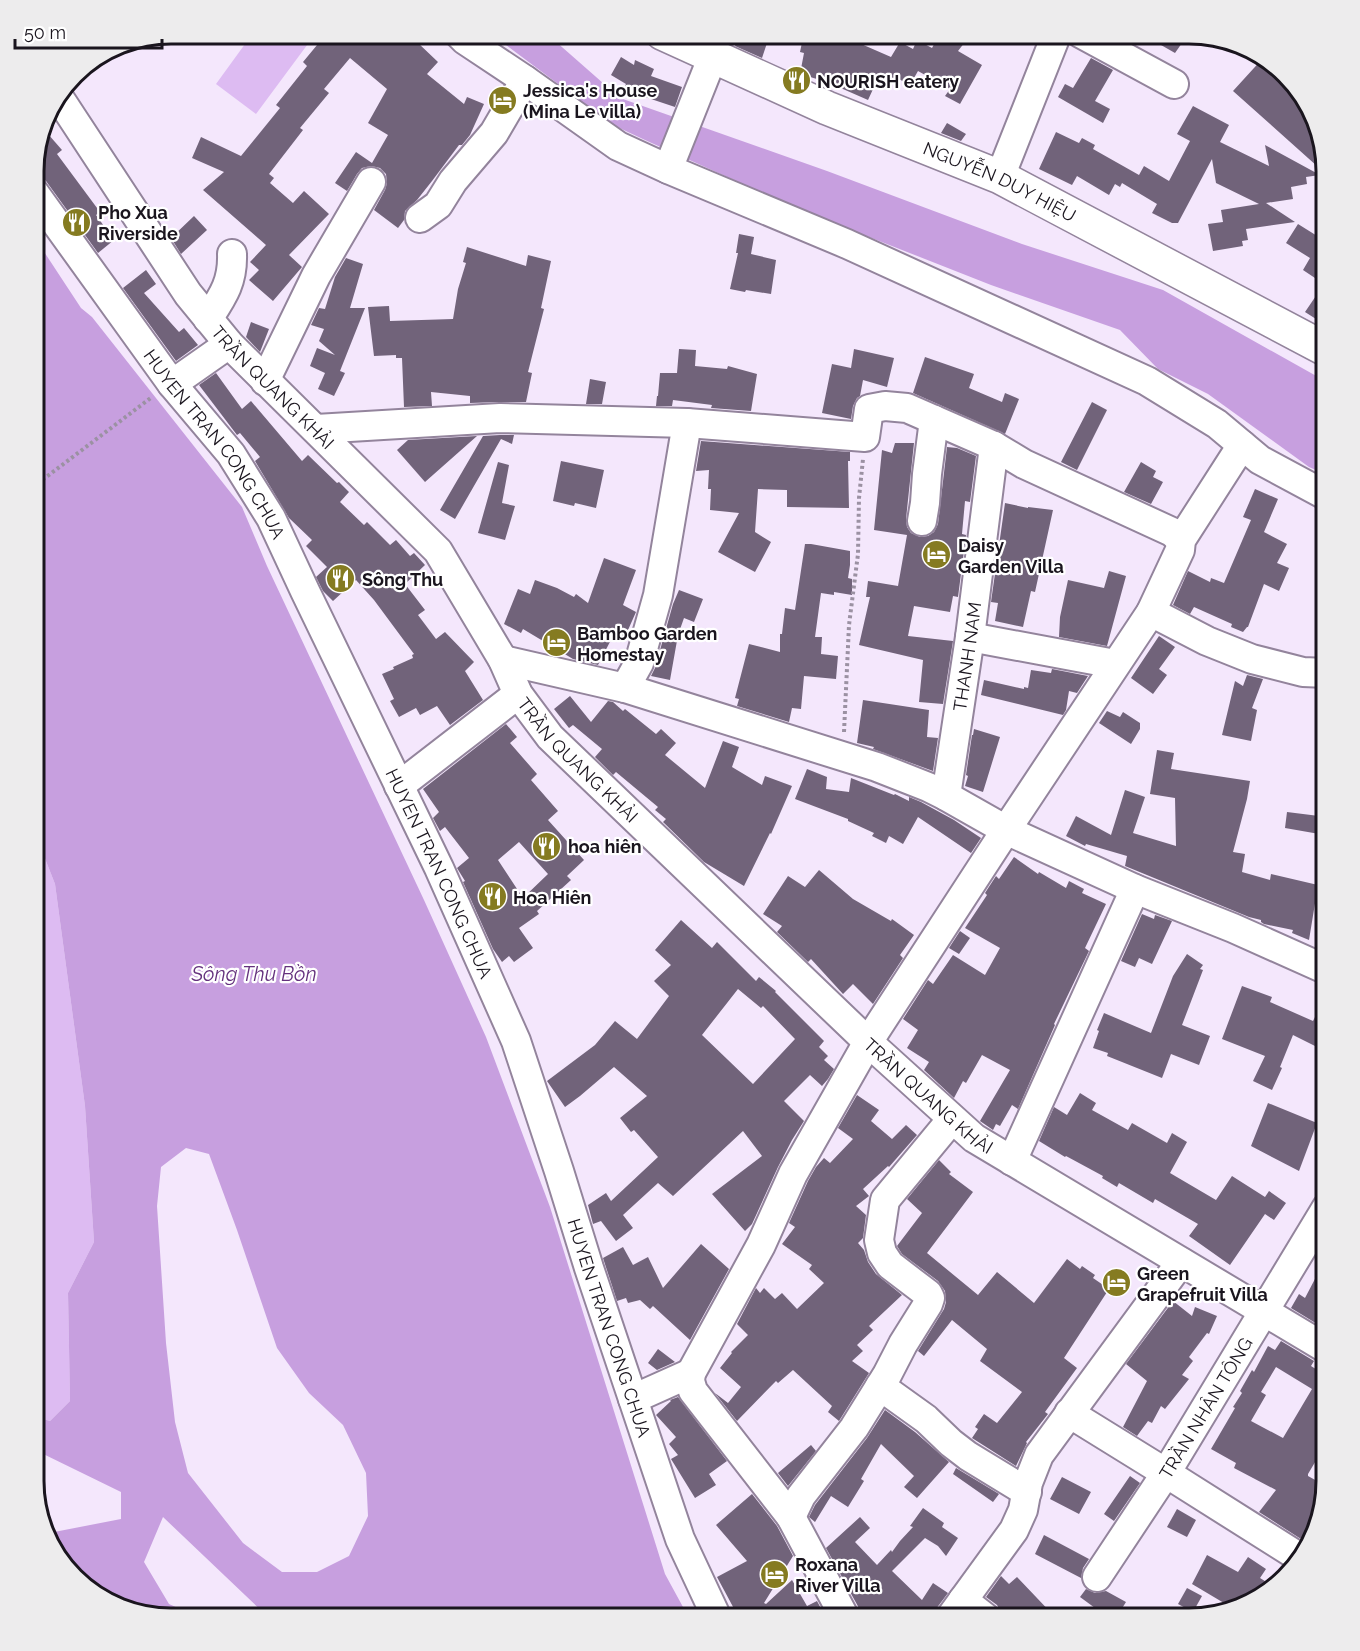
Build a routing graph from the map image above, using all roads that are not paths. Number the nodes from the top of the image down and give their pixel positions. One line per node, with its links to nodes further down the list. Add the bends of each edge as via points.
1 (471, 44): 6 (street)
2 (686, 44): 5 (main road, NGUYỄN DUY HIỆU)
3 (1053, 44): 10 (street)
4 (1100, 44): 7 (street)
5 (713, 56): 9 (street); 10 (main road, NGUYỄN DUY HIỆU, via 827,108)
6 (525, 80): 9 (street, via 618,146); 13 (street, via 494,133 438,205)
7 (1174, 84)
8 (63, 104): 15 (street, TRẦN QUANG KHẢI)
9 (668, 170): 23 (street, via 847,244 1147,381 1217,424)
10 (1000, 177): 17 (main road, NGUYỄN DUY HIỆU)
11 (371, 182): 18 (street, via 316,276)
12 (44, 207): 19 (street, HUYEN TRAN CONG CHUA)
13 (420, 218)
14 (232, 254): 15 (street, via 228,284)
15 (208, 319): 16 (street, TRẦN QUANG KHẢI)
16 (229, 344): 18 (street, TRẦN QUANG KHẢI); 19 (street)
17 (1316, 344)
18 (265, 381): 22 (street, TRẦN QUANG KHẢI)
19 (165, 388): 35 (street, HUYEN TRAN CONG CHUA, via 231,454 272,518)
20 (934, 420): 21 (street, via 907,408 869,409 865,437); 24 (street); 26 (street)
21 (687, 423): 22 (street, via 500,418); 33 (street, via 658,595 639,663)
22 (316, 429): 30 (street, TRẦN QUANG KHẢI, via 438,551)
23 (1242, 445): 25 (street, via 1260,460); 27 (street)
24 (993, 446): 27 (street, via 1172,532); 29 (street, THANH NAM)
25 (1316, 490)
26 (922, 521)
27 (1181, 540): 28 (street)
28 (1151, 612): 31 (street); 32 (street, via 1252,659)
29 (970, 637): 31 (street); 36 (street, THANH NAM)
30 (503, 660): 33 (street); 34 (street, TRẦN QUANG KHẢI)
31 (1115, 664): 37 (street)
32 (1316, 673)
33 (625, 688): 36 (street, via 877,767)
34 (518, 694): 35 (street); 40 (street, TRẦN QUANG KHẢI, via 550,737)
35 (399, 786): 49 (street, HUYEN TRAN CONG CHUA, via 516,1041)
36 (946, 796): 37 (street)
37 (1006, 830): 38 (street); 40 (street)
38 (1135, 888): 39 (street); 42 (street)
39 (1316, 965)
40 (868, 1042): 41 (street, TRẦN QUANG KHẢI); 47 (street, via 793,1174 761,1245)
41 (952, 1119): 42 (street, TRẦN QUANG KHẢI); 48 (street, via 885,1200 879,1240 882,1254 930,1298)
42 (1012, 1161): 44 (street, TRẦN QUANG KHẢI)
43 (1316, 1225): 45 (street, TRẦN NHÂN TÔNG)
44 (1180, 1262): 45 (street, TRẦN QUANG KHẢI); 50 (street)
45 (1264, 1312): 46 (street, TRẦN QUANG KHẢI); 51 (street, TRẦN NHÂN TÔNG)
46 (1316, 1343)
47 (691, 1373): 49 (street); 53 (street, via 693,1391)
48 (880, 1386): 52 (street, via 968,1456); 53 (street, via 854,1428 801,1496)
49 (633, 1399): 56 (street, HUYEN TRAN CONG CHUA, via 680,1539)
50 (1069, 1413): 51 (street); 52 (street, via 1039,1455)
51 (1166, 1473): 54 (street, TRẦN NHÂN TÔNG); 55 (street)
52 (1027, 1492): 58 (street, via 1014,1530)
53 (791, 1517): 57 (street)
54 (1293, 1553)
55 (1097, 1577)
56 (712, 1608)
57 (840, 1608)
58 (957, 1608)

